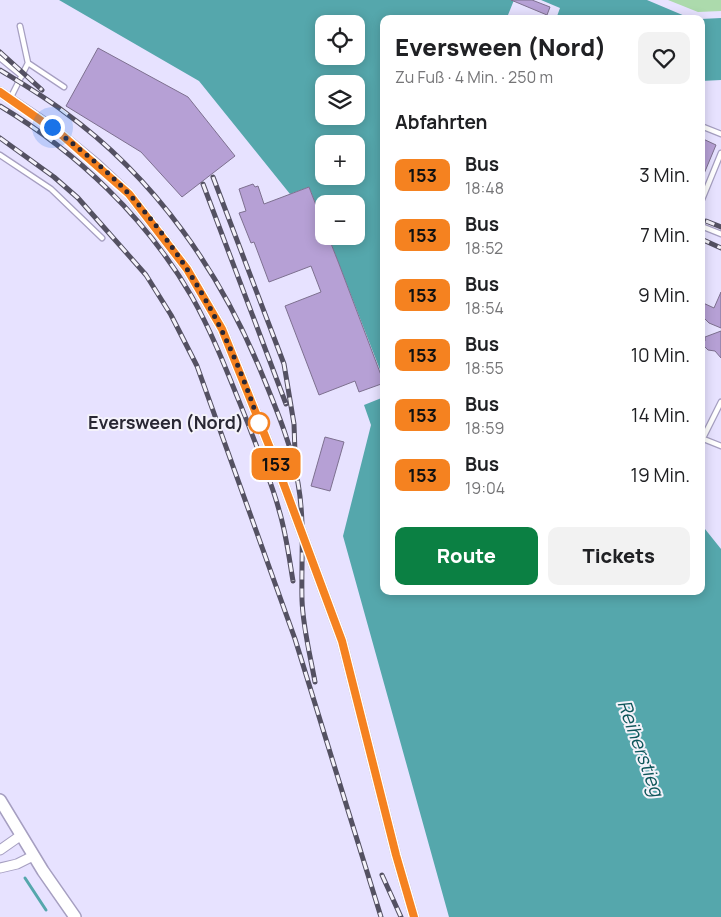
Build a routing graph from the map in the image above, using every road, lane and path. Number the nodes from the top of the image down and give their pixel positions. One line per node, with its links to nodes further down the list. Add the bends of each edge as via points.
1 (20, 26): 3 (lane)
2 (0, 58): 4 (lane)
3 (28, 63): 4 (lane); 5 (lane)
4 (22, 76): 7 (lane)
5 (64, 87)
6 (0, 92): 7 (street)
7 (10, 99): 26 (street, via 52,127 129,194 187,269 222,329 342,641)
8 (705, 128): 9 (lane)
9 (721, 134)
10 (721, 153): 12 (lane)
11 (0, 155): 15 (lane, via 51,189)
12 (705, 192)
13 (705, 228): 14 (lane)
14 (721, 234)
15 (102, 238)
16 (721, 402): 17 (lane)
17 (705, 432)
18 (705, 439): 19 (lane)
19 (721, 446)
20 (0, 800): 21 (main road)
21 (20, 836): 22 (street); 23 (main road)
22 (0, 850)
23 (33, 856): 24 (street); 25 (main road)
24 (0, 868)
25 (75, 917)
26 (414, 917)

